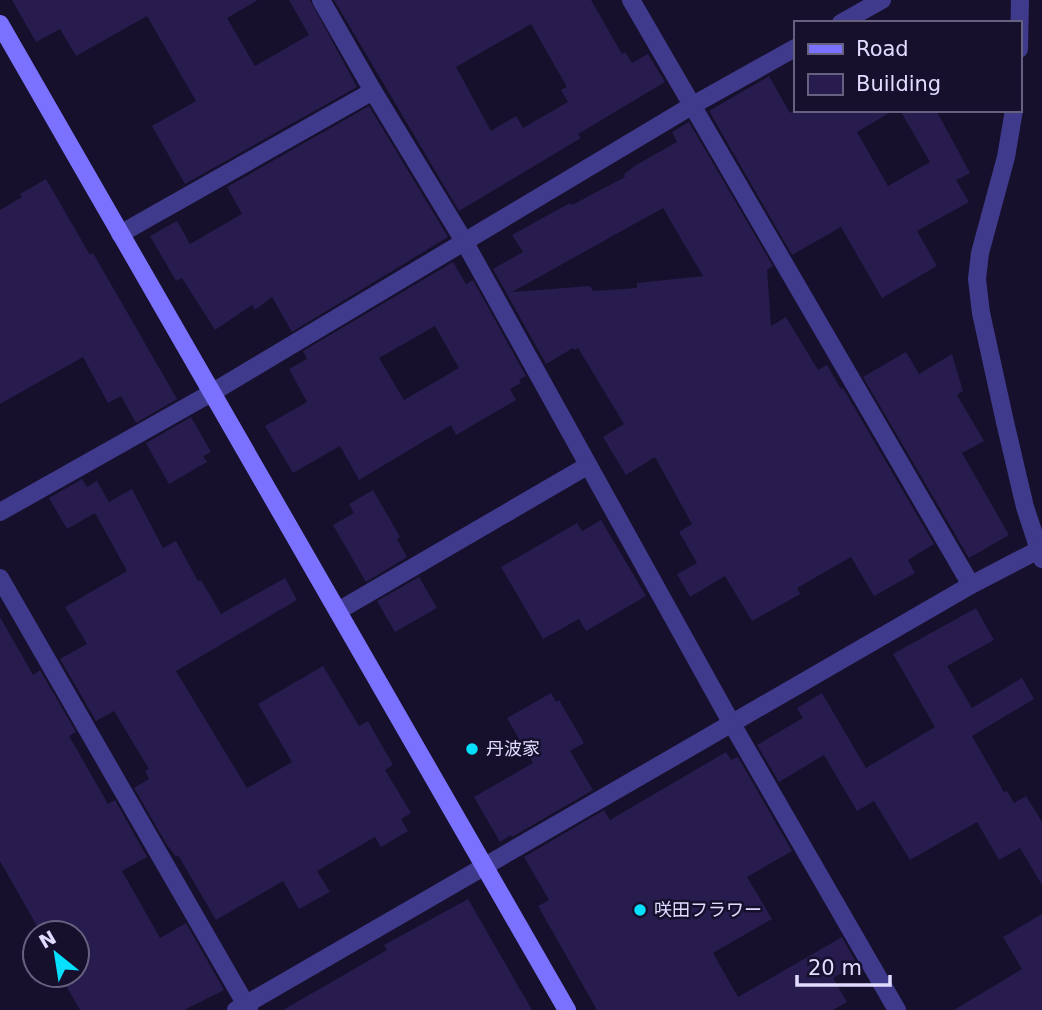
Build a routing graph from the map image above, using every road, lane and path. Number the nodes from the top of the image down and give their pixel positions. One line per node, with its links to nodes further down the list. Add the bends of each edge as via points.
1 (321, 0): 9 (street)
2 (632, 0): 10 (street)
3 (882, 0): 5 (street)
4 (1020, 0): 6 (street)
5 (845, 21)
6 (1020, 21)
7 (0, 24): 12 (street)
8 (794, 49): 10 (street)
9 (373, 91): 12 (street); 13 (street)
10 (693, 105): 13 (street); 19 (street)
11 (1014, 112): 17 (street, via 976,279 1005,422)
12 (120, 234): 14 (street)
13 (464, 242): 14 (street); 15 (street)
14 (213, 392): 16 (street); 20 (street)
15 (587, 466): 20 (street); 21 (street)
16 (0, 512)
17 (1041, 552): 19 (street)
18 (0, 578): 23 (street)
19 (971, 585): 21 (street)
20 (338, 611): 22 (street)
21 (732, 724): 22 (street); 25 (street)
22 (485, 867): 23 (street); 24 (street)
23 (244, 1008)
24 (567, 1010)
25 (897, 1010)

